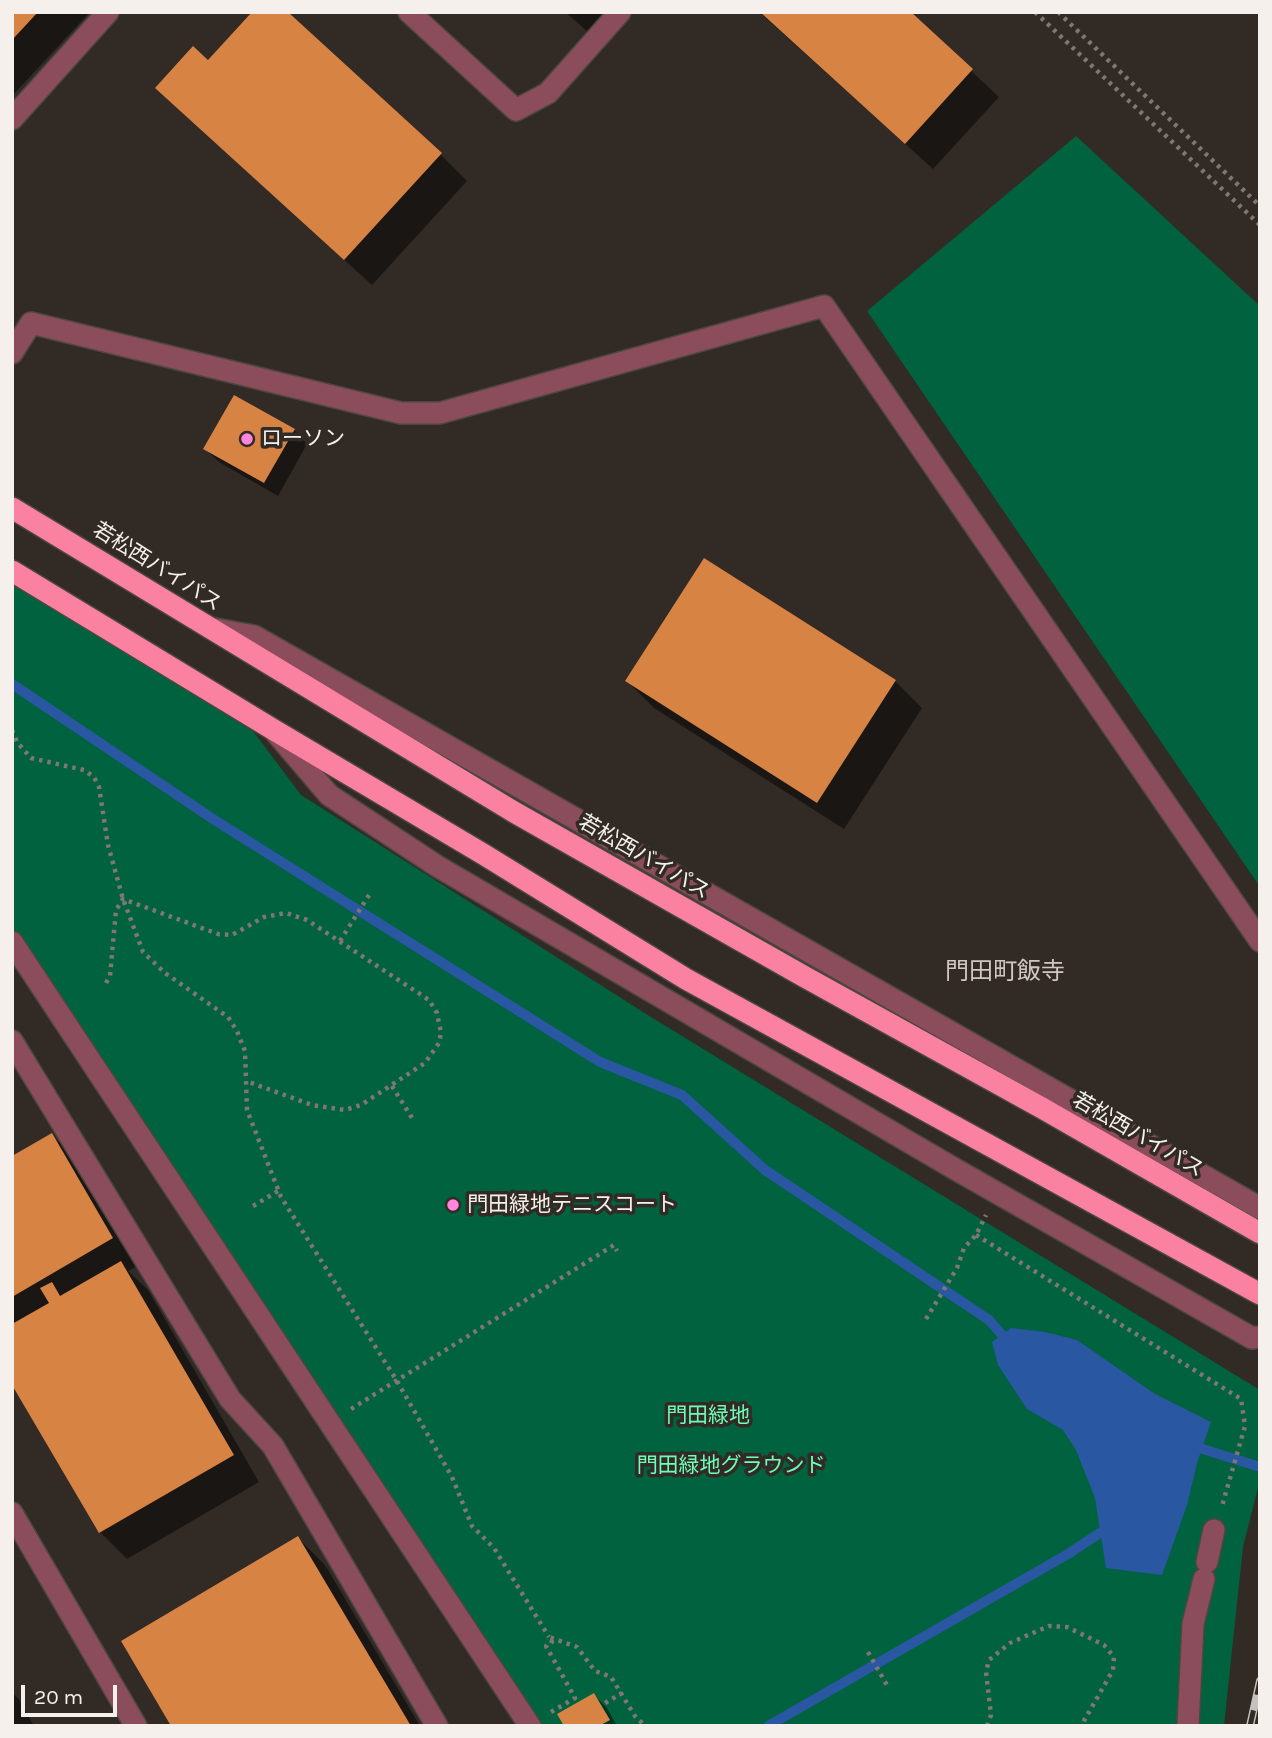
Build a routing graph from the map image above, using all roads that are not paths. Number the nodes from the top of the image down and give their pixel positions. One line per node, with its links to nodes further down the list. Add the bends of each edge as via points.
1 (108, 12): 4 (street)
2 (409, 12): 3 (street, via 516,110 548,93)
3 (620, 12)
4 (12, 119)
5 (12, 353): 11 (street, via 31,323 401,413 440,413 824,306)
6 (12, 508): 8 (highway, 若松西バイパス)
7 (12, 571): 9 (highway)
8 (208, 627): 13 (street, via 254,636); 14 (highway, 若松西バイパス, via 514,812)
9 (274, 730): 15 (highway, via 687,979); 16 (street, via 328,795 437,866 967,1176 1252,1338)
10 (12, 942): 22 (street)
11 (1260, 942)
12 (12, 1041): 21 (street, via 230,1399 273,1446)
13 (1260, 1208)
14 (1260, 1233)
15 (1260, 1294)
16 (1260, 1337)
17 (12, 1513): 19 (street)
18 (1217, 1521): 23 (street, via 1193,1624)
19 (20, 1544): 20 (street)
20 (136, 1726)
21 (437, 1726)
22 (530, 1726)
23 (1188, 1726)

